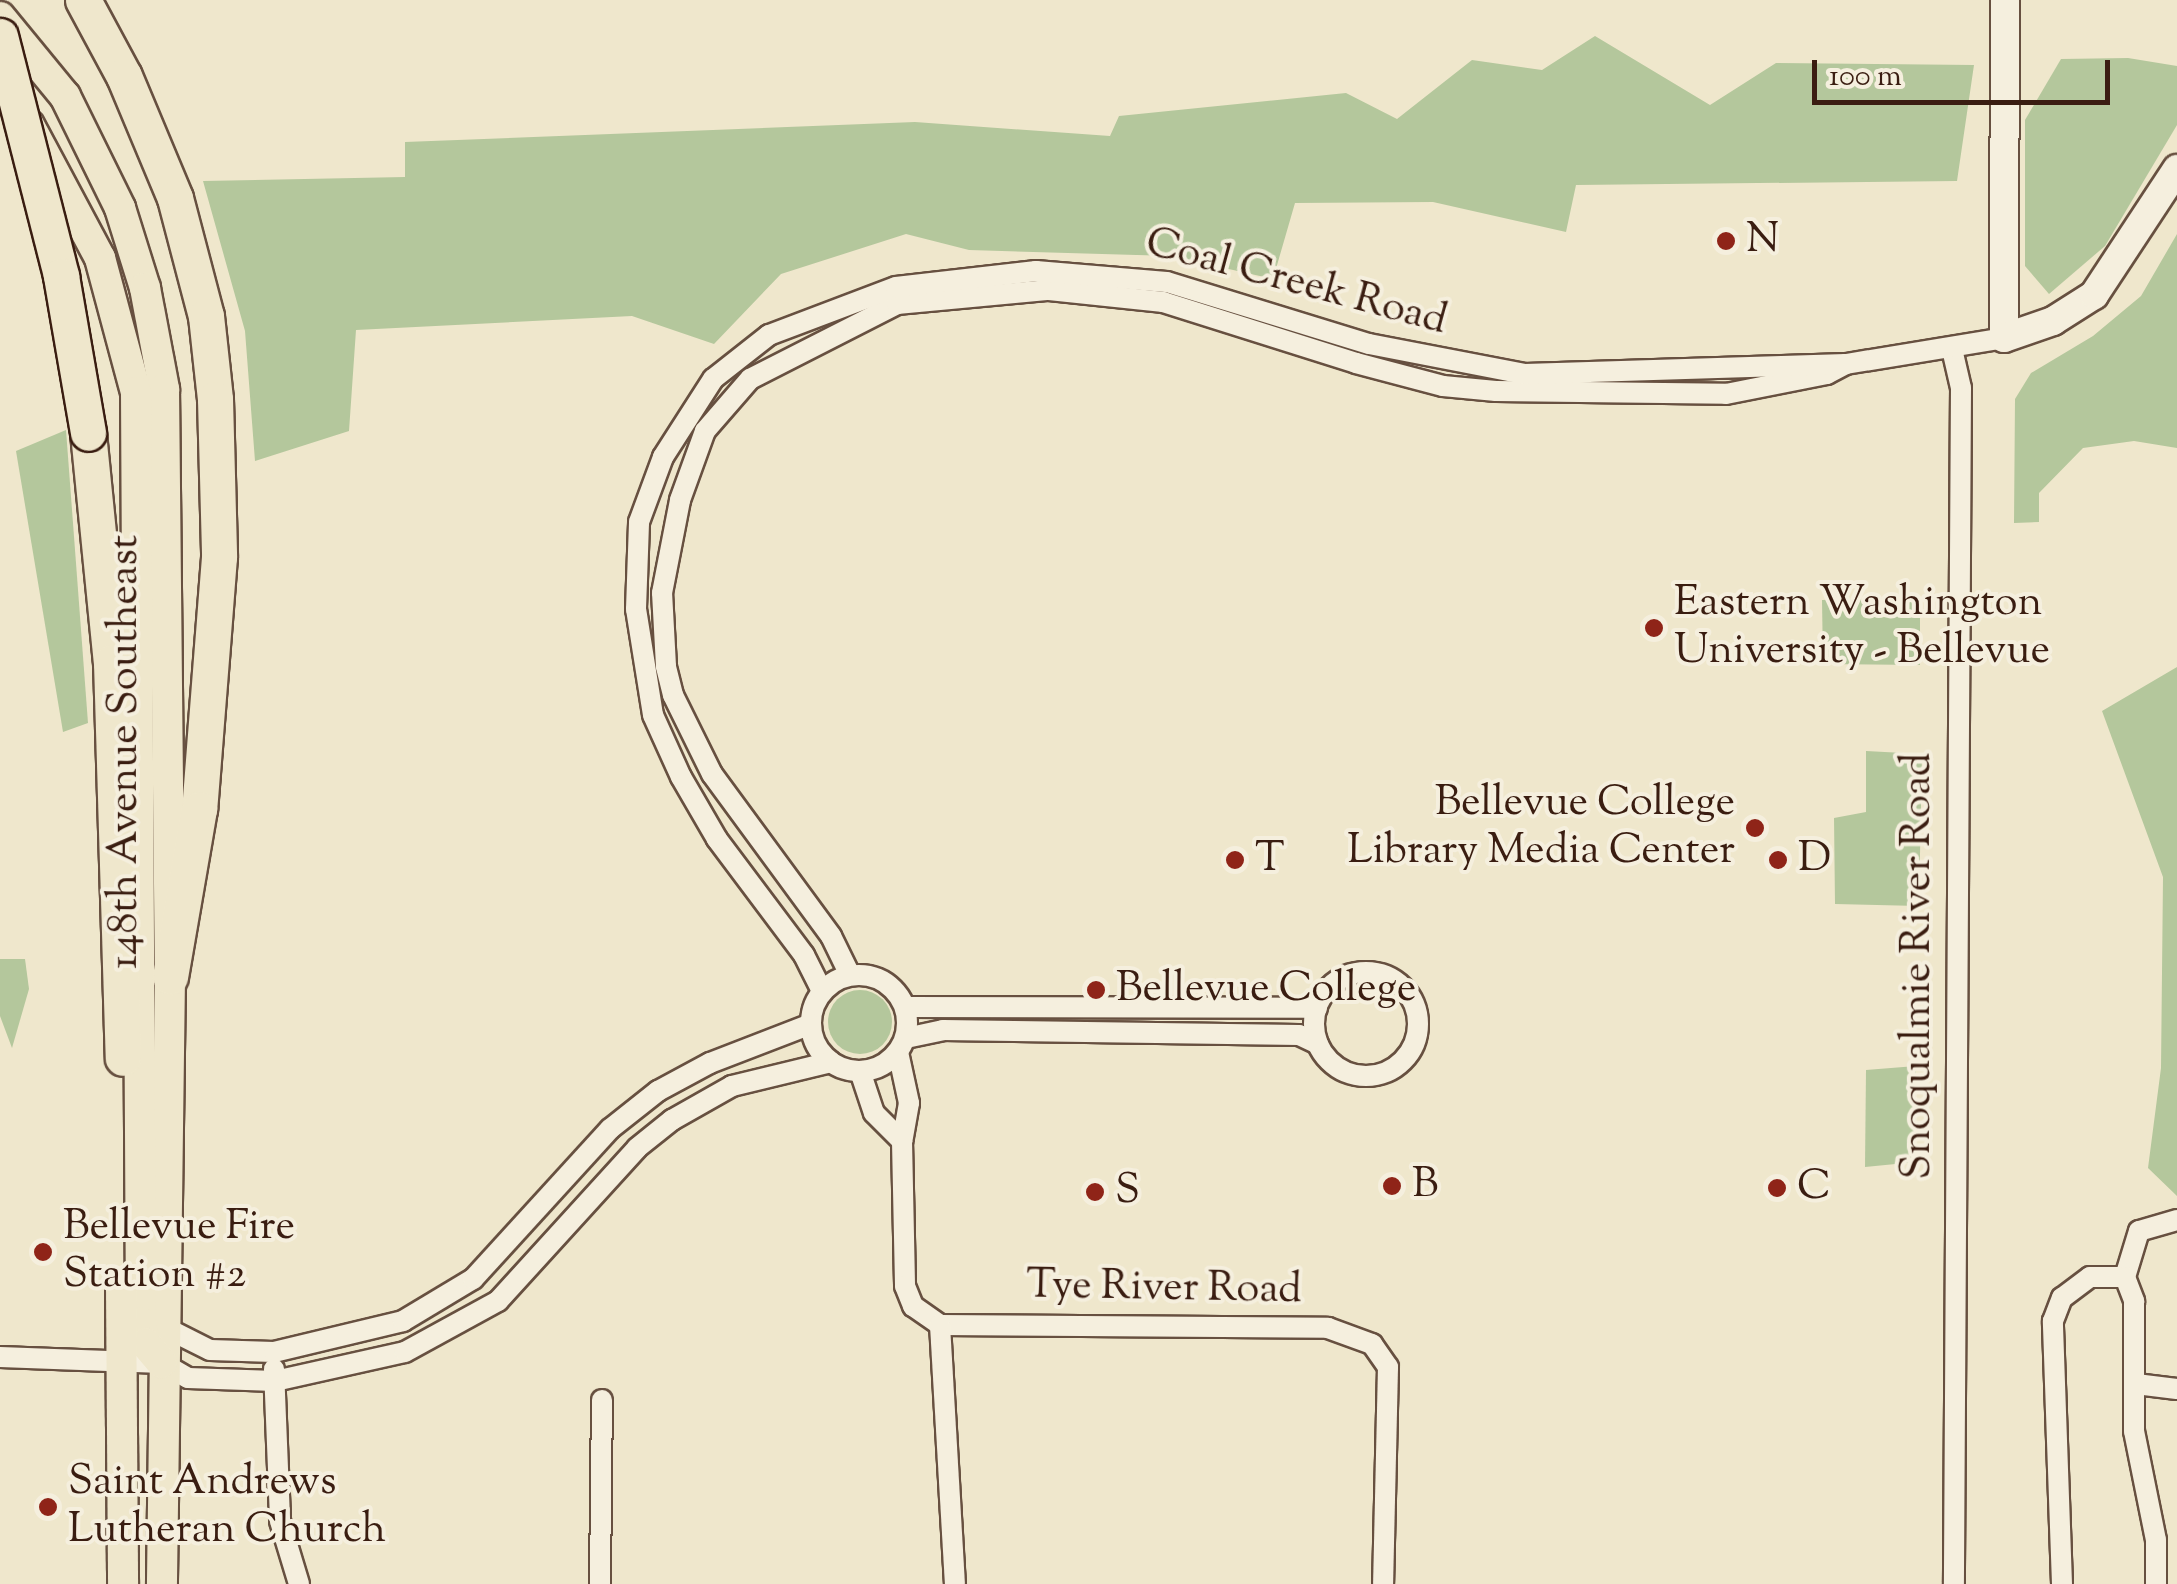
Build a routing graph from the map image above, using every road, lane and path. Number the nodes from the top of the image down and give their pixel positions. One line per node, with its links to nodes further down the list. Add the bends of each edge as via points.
1 (83, 0): 12 (highway, via 152,138 193,260 215,399 219,556 199,809)
2 (2005, 0): 7 (street)
3 (0, 18): 12 (main road, 148th Avenue Southeast, via 43,64 94,152 134,247 164,389)
4 (0, 36): 19 (highway, bridge, via 61,276 88,433 112,662)
5 (0, 87): 10 (main road, 148th Avenue Southeast, via 48,156 100,258 136,392)
6 (2177, 169): 7 (street, via 2094,295 2053,321)
7 (2004, 338): 8 (street, Coal Creek Road)
8 (1952, 349): 9 (street, Coal Creek Road); 41 (street, Snoqualmie River Road, via 1961,388)
9 (1846, 364): 11 (street, Coal Creek Road, via 1726,394 1478,390 1356,363 1163,302 1048,290 897,304 750,380 705,432 680,500 662,592 666,666 712,774 831,936); 13 (street, Coal Creek Road, via 1498,371 1369,344 1167,282 1074,272 1002,272 896,287 769,335 713,380 663,456 639,522 636,609 653,715 681,777)
10 (138, 958): 19 (main road, 148th Avenue Southeast); 30 (main road, 148th Avenue Southeast, via 141,1322 146,1343)
11 (850, 975): 13 (street); 14 (street, via 884,981)
12 (170, 977): 26 (main road, 148th Avenue Southeast)
13 (822, 991): 16 (street)
14 (906, 1007): 15 (street); 18 (street)
15 (1316, 1008): 17 (street); 17 (street, via 1342,978 1372,972 1410,995 1418,1024 1404,1059 1371,1076 1335,1066)
16 (811, 1024): 20 (street); 27 (street, via 658,1091 610,1129 502,1253 440,1302 365,1335)
17 (1318, 1044): 18 (street, via 1299,1035 943,1030)
18 (902, 1045): 21 (street); 22 (street, via 909,1103)
19 (123, 1058): 29 (main road, 148th Avenue Southeast)
20 (831, 1062): 21 (street); 31 (street, via 732,1086 672,1120 614,1172 529,1272 463,1324 362,1366)
21 (860, 1071): 22 (street, via 874,1114)
22 (902, 1141): 25 (street, via 904,1286 913,1306)
23 (2177, 1220): 24 (street, via 2139,1231)
24 (2124, 1277): 32 (street, via 2134,1301); 42 (street, via 2090,1277 2062,1298 2054,1321)
25 (940, 1324): 39 (street); 40 (street, Tye River Road, via 1328,1328 1372,1344 1384,1355 1389,1382)
26 (164, 1327): 27 (street, via 210,1350); 30 (main road, 148th Avenue Southeast)
27 (274, 1352): 31 (street)
28 (0, 1357): 29 (street)
29 (121, 1363): 30 (street); 35 (main road, 148th Avenue Southeast)
30 (162, 1363): 31 (street, via 188,1378); 36 (main road, 148th Avenue Southeast)
31 (275, 1381): 37 (street, via 280,1520)
32 (2136, 1384): 33 (street); 43 (street, via 2134,1431 2156,1540)
33 (2177, 1389)
34 (602, 1400): 38 (street)
35 (123, 1584)
36 (162, 1584)
37 (299, 1584)
38 (600, 1584)
39 (955, 1584)
40 (1384, 1584)
41 (1954, 1584)
42 (2062, 1584)
43 (2156, 1584)

